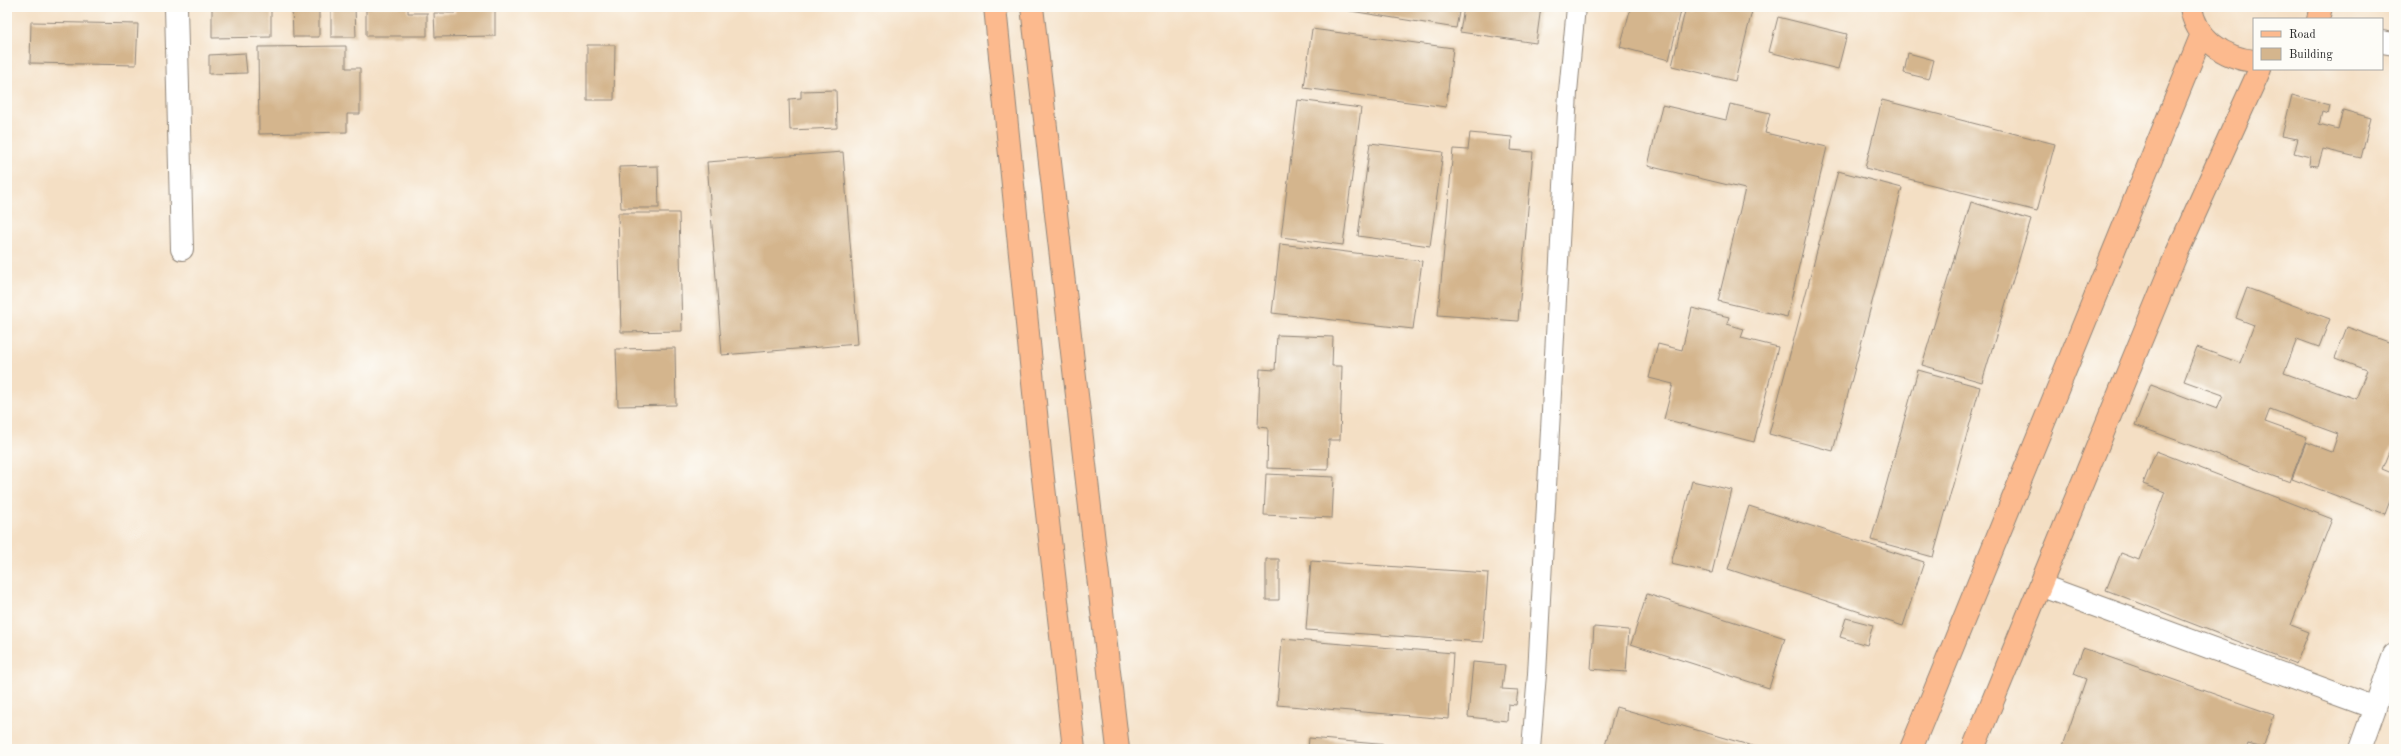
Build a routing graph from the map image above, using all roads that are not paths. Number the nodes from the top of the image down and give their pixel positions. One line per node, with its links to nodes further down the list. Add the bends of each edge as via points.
1 (176, 7): 13 (street)
2 (995, 7): 17 (main road, via 1039,444)
3 (1032, 7): 18 (main road)
4 (1576, 7): 19 (lane, via 1567,100)
5 (2191, 7): 8 (main road)
6 (2321, 7): 7 (main road)
7 (2318, 18)
8 (2202, 34): 11 (main road, via 2219,50 2240,60); 20 (main road)
9 (2383, 42): 10 (street)
10 (2394, 44)
11 (2253, 61)
12 (2260, 70): 14 (main road, via 2176,255)
13 (182, 248)
14 (2042, 586): 16 (street); 21 (main road)
15 (2394, 655): 16 (street)
16 (2375, 708): 22 (street)
17 (1074, 749)
18 (1118, 749)
19 (1531, 749)
20 (1911, 749)
21 (1973, 749)
22 (2360, 749)

